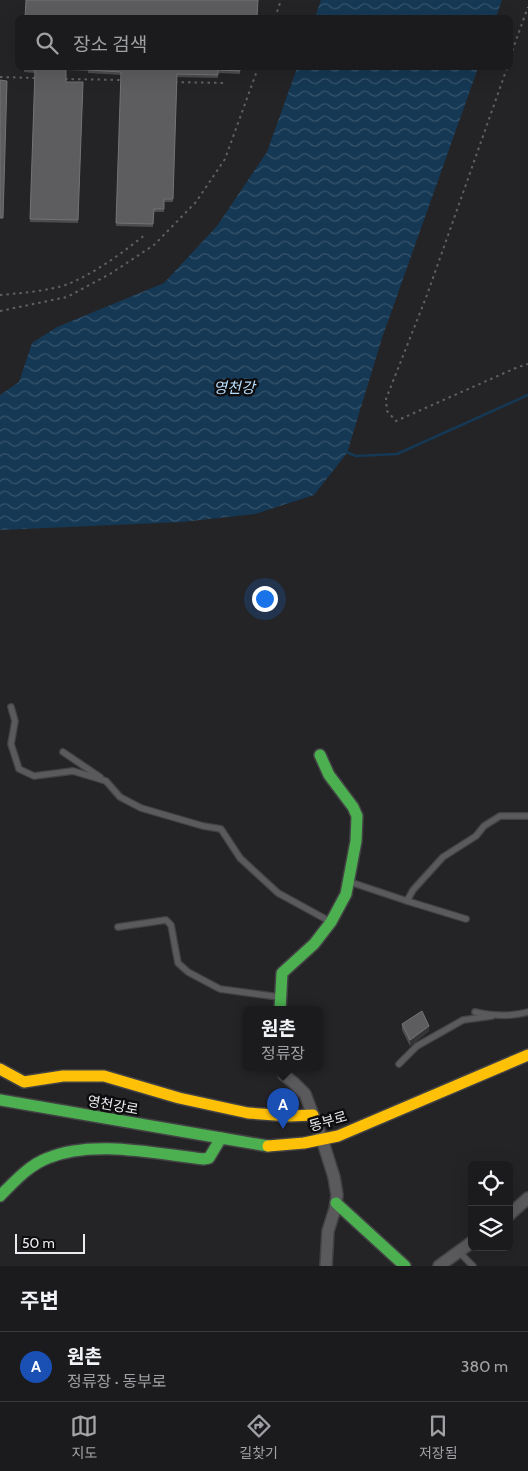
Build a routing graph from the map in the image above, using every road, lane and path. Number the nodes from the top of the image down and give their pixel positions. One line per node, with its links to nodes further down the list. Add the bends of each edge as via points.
1 (281, 0): 3 (path)
2 (528, 6): 4 (path)
3 (276, 15)
4 (513, 48)
5 (257, 70): 15 (path, via 224,159 196,202 154,245 68,297)
6 (506, 70): 16 (path, via 427,295 392,380 386,399 387,411 396,421)
7 (0, 77): 8 (path)
8 (39, 78)
9 (59, 79): 10 (path)
10 (128, 81)
11 (167, 82): 12 (path)
12 (226, 83)
13 (146, 234): 14 (path, via 119,256 68,284)
14 (0, 295)
15 (0, 311)
16 (528, 364)
17 (11, 707): 20 (lane, via 15,720 11,744 19,769 34,776 73,771)
18 (63, 752): 20 (lane)
19 (320, 755): 22 (street, via 329,775 348,798 357,816)
20 (106, 781): 25 (lane, via 120,797 141,808 221,829 240,858 278,893)
21 (528, 816): 23 (lane, via 500,816 484,826 476,836 442,857)
22 (348, 882): 23 (lane); 25 (street, via 346,894)
23 (407, 901): 24 (lane)
24 (466, 919)
25 (331, 922): 27 (street, via 314,944 282,973)
26 (118, 927): 27 (lane, via 166,920 171,926 178,963 188,972 220,989)
27 (281, 998): 28 (street)
28 (280, 1006)
29 (475, 1012): 31 (lane)
30 (528, 1012): 31 (lane, via 515,1016)
31 (492, 1016): 33 (lane, via 463,1020 416,1046)
32 (528, 1055): 39 (street, 동부로, via 338,1136)
33 (399, 1064)
34 (0, 1069): 37 (street, via 24,1082 63,1076 104,1076 179,1098 248,1113)
35 (283, 1071): 37 (street, via 305,1094)
36 (0, 1100): 38 (street, 영천강로)
37 (313, 1115): 39 (street)
38 (221, 1138): 39 (street, 동부로, via 269,1146 304,1144); 40 (street, via 209,1158 204,1159 95,1149 48,1158 19,1177)
39 (322, 1139): 42 (street, via 334,1177)
40 (0, 1196)
41 (528, 1198): 43 (street)
42 (336, 1203): 46 (street); 47 (street, via 328,1231)
43 (513, 1211)
44 (468, 1245): 45 (street)
45 (458, 1252): 48 (street); 49 (lane)
46 (399, 1264)
47 (326, 1266)
48 (439, 1266)
49 (473, 1266)

